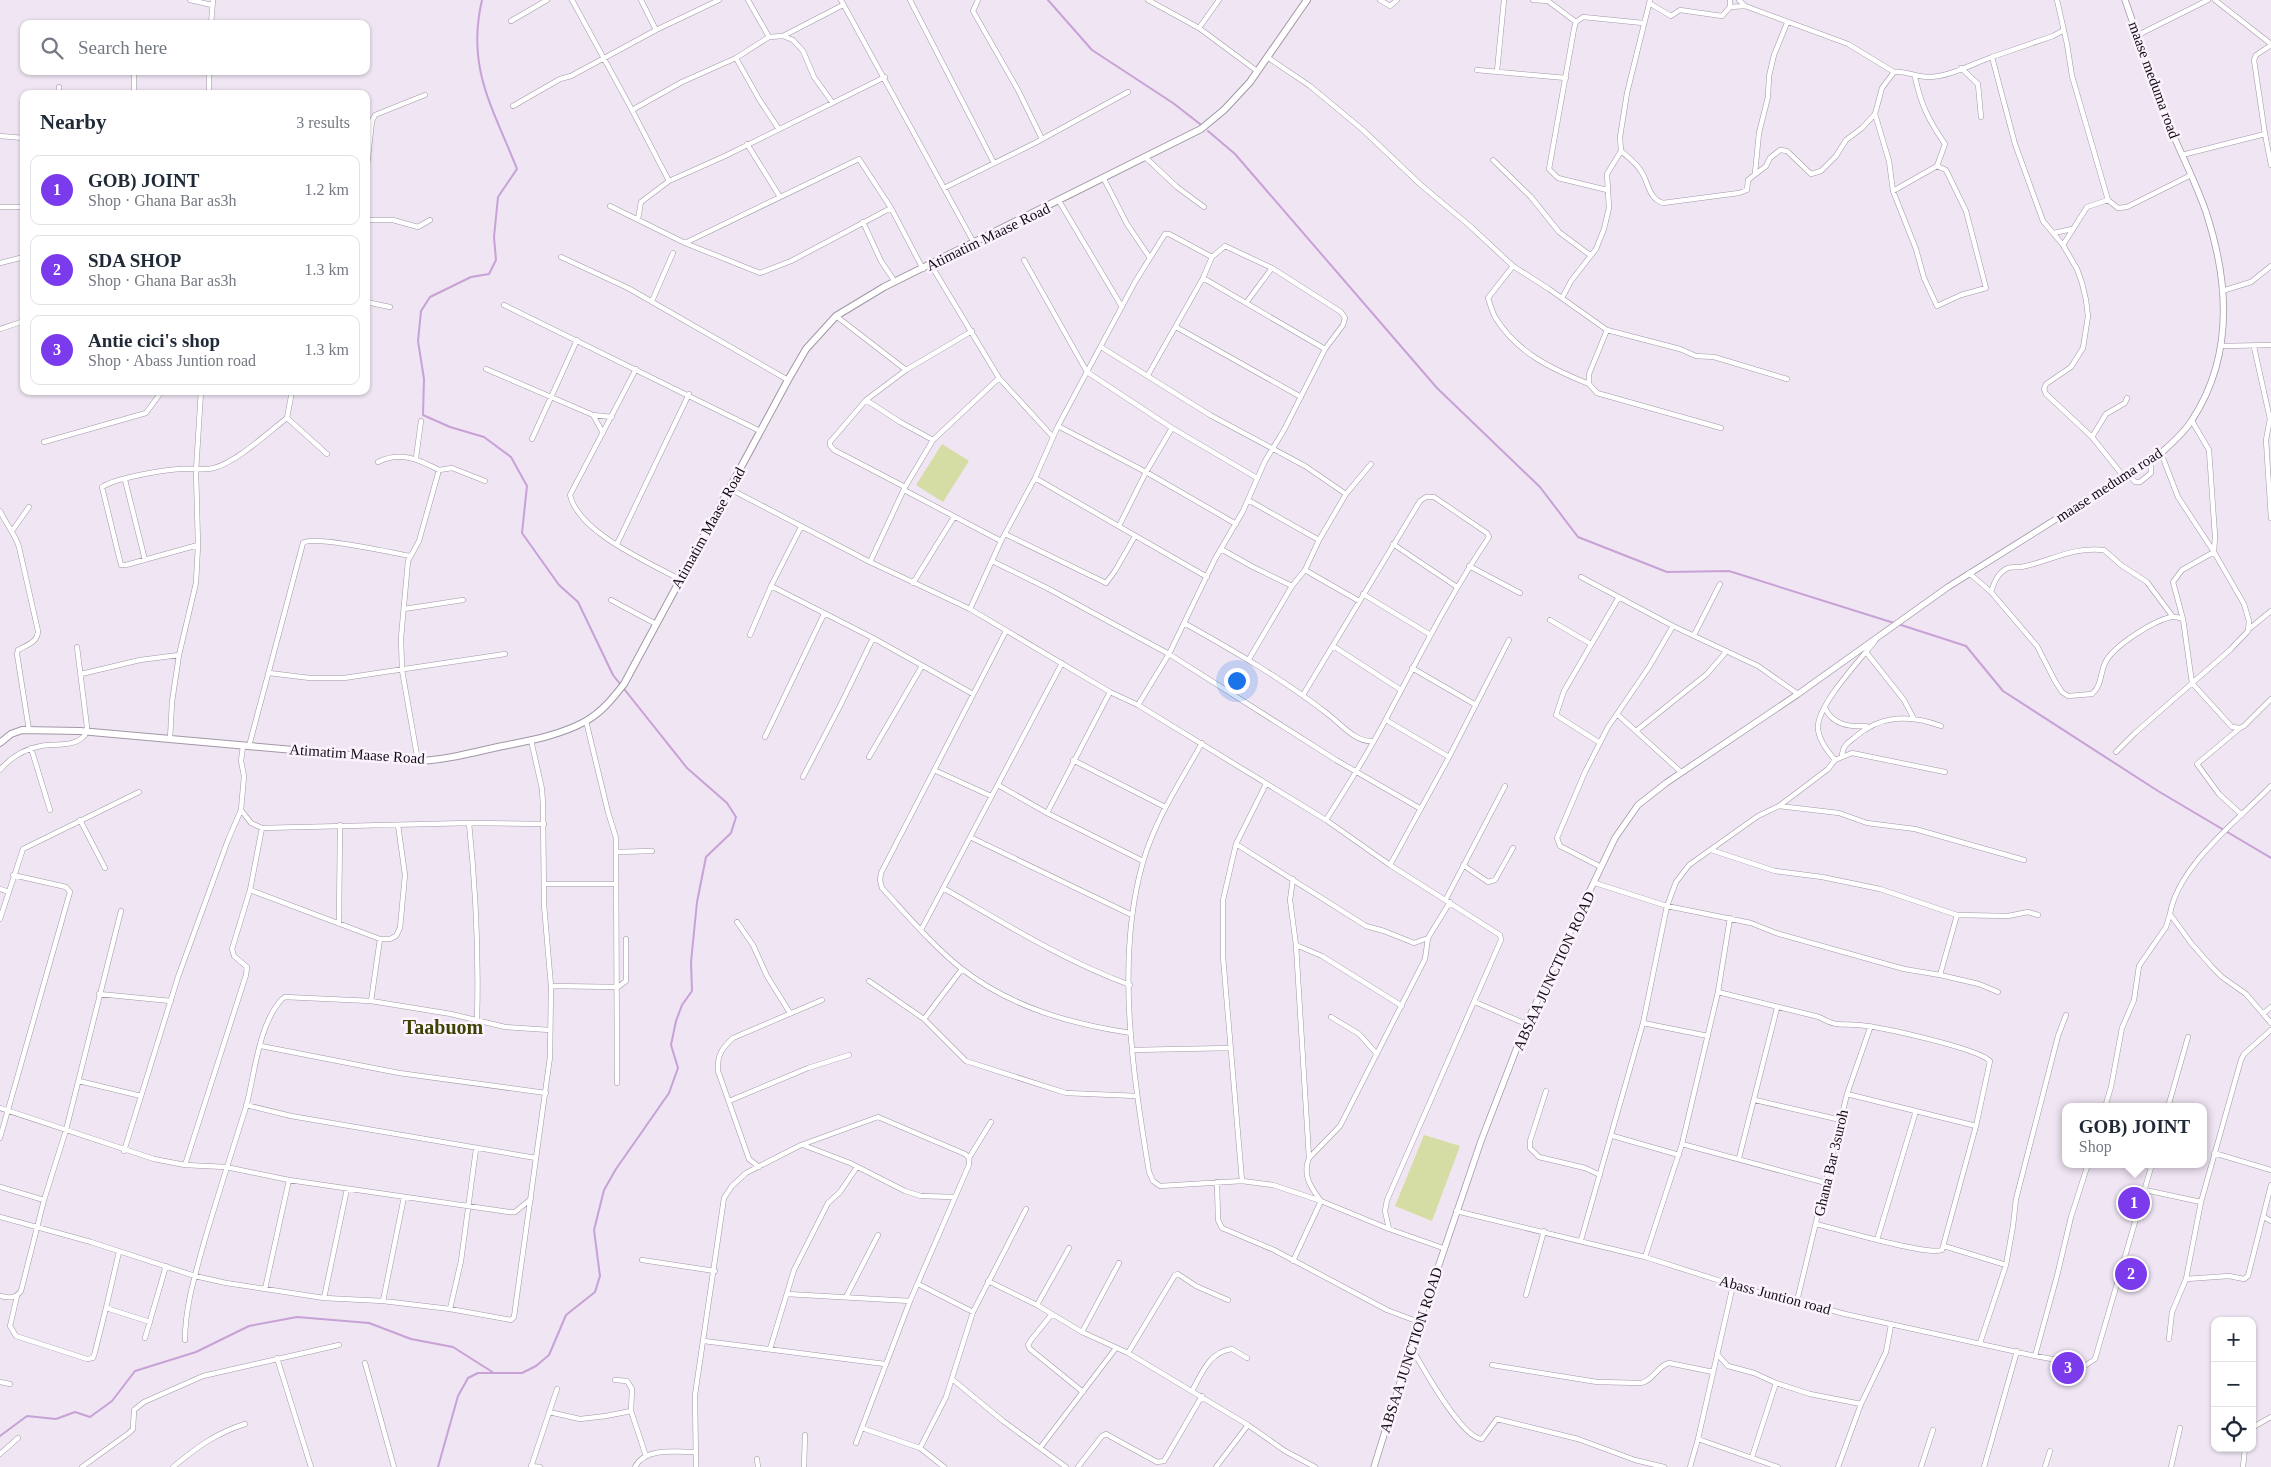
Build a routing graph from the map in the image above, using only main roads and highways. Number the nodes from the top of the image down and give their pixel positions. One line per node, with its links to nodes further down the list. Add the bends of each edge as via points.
1 (1308, 0): 2 (main road, Atimatim Maase Road, via 1238,96 1201,129 894,282 836,316 806,349 788,380 624,684 599,712 586,721 531,740 418,761 87,731 29,730 11,734)
2 (0, 743)

